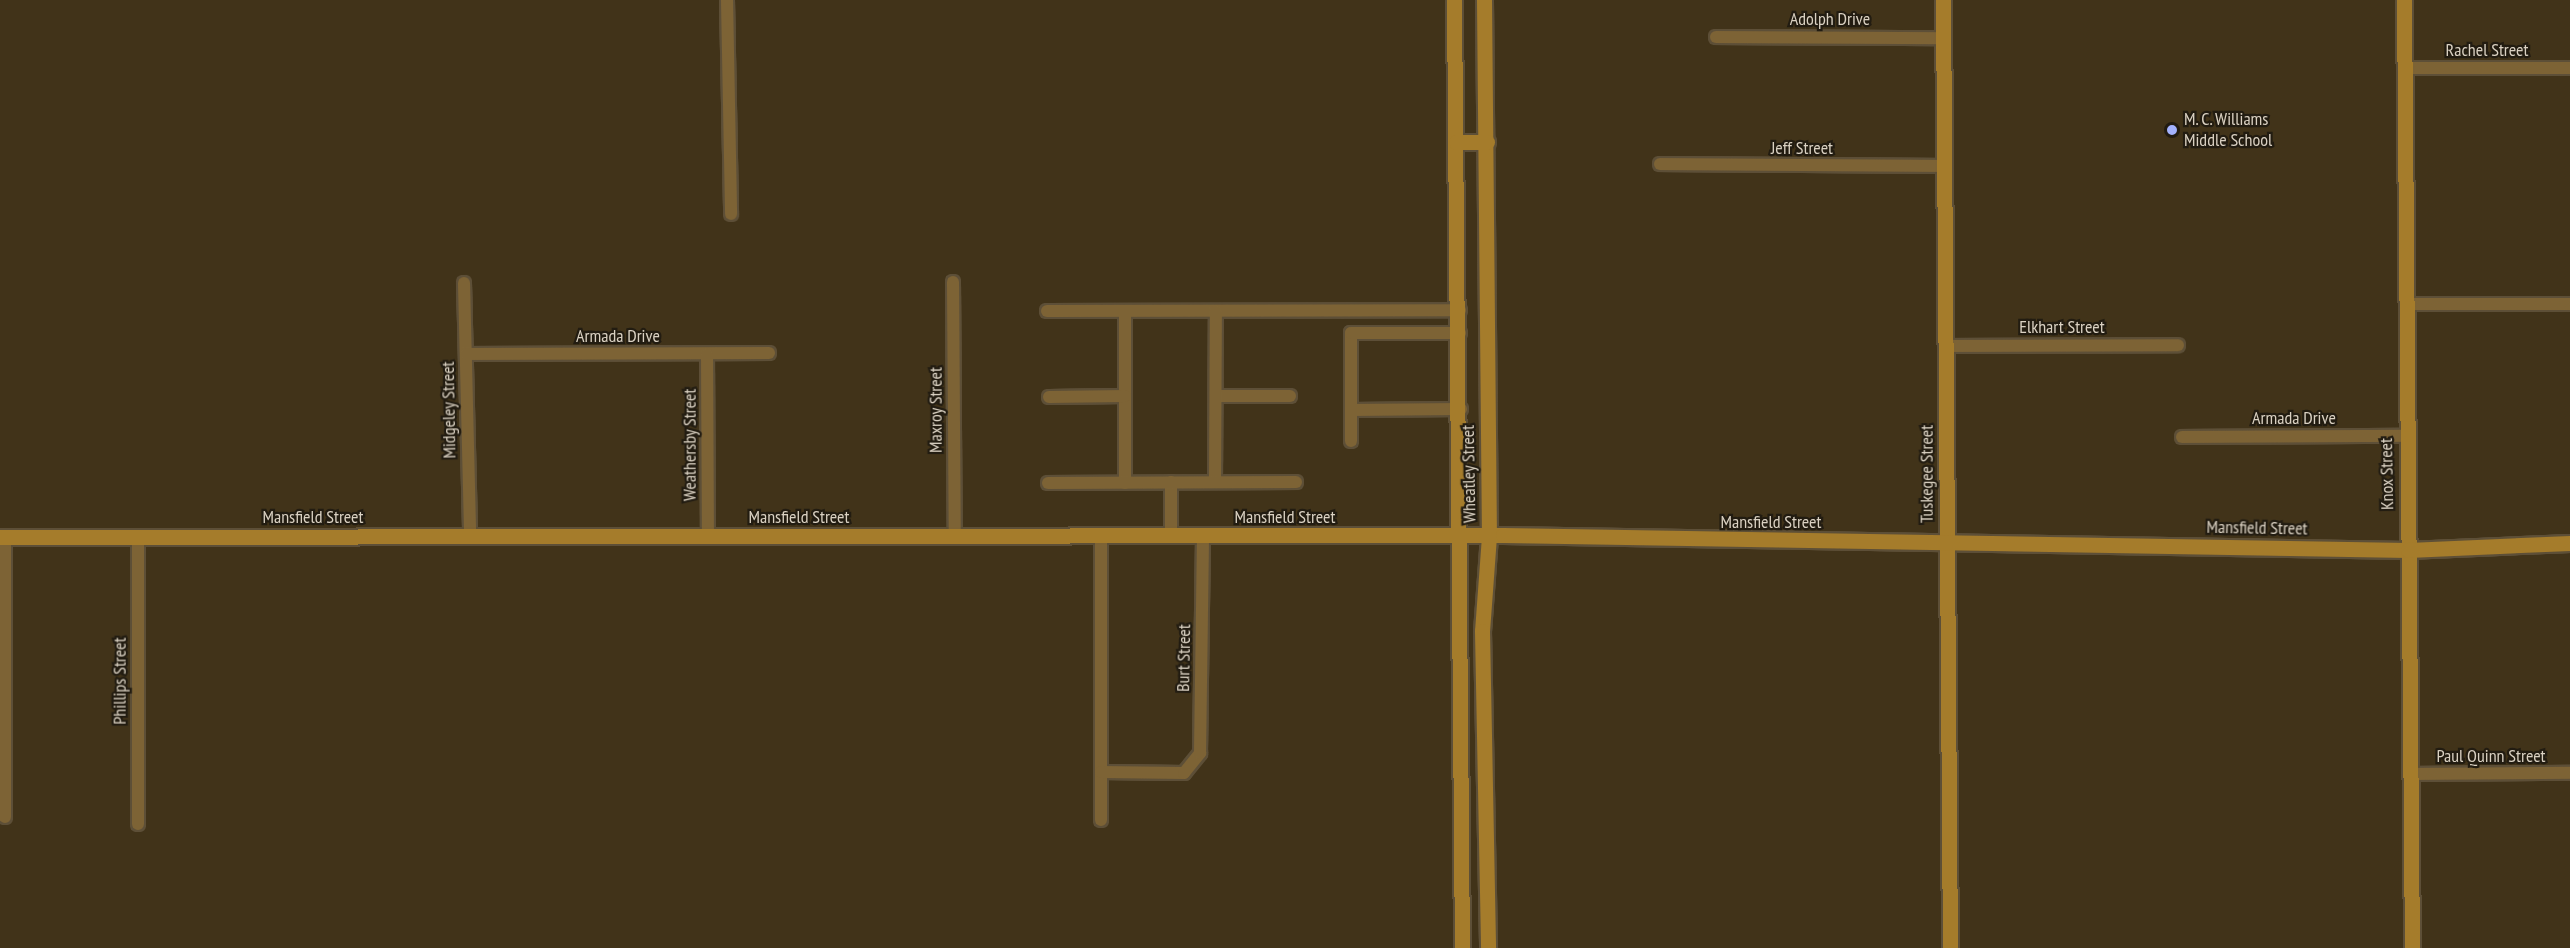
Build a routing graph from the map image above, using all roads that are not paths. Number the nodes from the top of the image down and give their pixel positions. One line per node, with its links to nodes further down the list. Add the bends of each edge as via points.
1 (727, 0): 14 (street)
2 (1454, 0): 10 (street, Wheatley Street)
3 (1484, 0): 11 (street, Wheatley Street)
4 (1943, 0): 7 (street, Tuskegee Street)
5 (2404, 0): 8 (street, Knox Street)
6 (1716, 37): 7 (street, Adolph Drive)
7 (1943, 38): 13 (street, Tuskegee Street)
8 (2404, 68): 9 (street, Rachel Street); 17 (street, Knox Street)
9 (2570, 68)
10 (1456, 142): 11 (street); 19 (street, Wheatley Street)
11 (1486, 142): 24 (street, Wheatley Street)
12 (1660, 164): 13 (street, Jeff Street)
13 (1944, 166): 26 (street, Tuskegee Street)
14 (731, 214)
15 (953, 282): 50 (street, Maxroy Street)
16 (464, 283): 28 (street, Midgeley Street)
17 (2406, 304): 18 (street); 36 (street, Knox Street)
18 (2570, 304)
19 (1460, 310): 22 (street); 23 (street, Wheatley Street)
20 (1047, 311): 21 (street)
21 (1125, 311): 22 (street); 30 (street)
22 (1216, 311): 31 (street)
23 (1460, 333): 24 (street); 34 (street, via 1351,333); 35 (street, Wheatley Street)
24 (1487, 333): 47 (street, Wheatley Street)
25 (2178, 345): 26 (street, Elkhart Street)
26 (1946, 346): 54 (street, Tuskegee Street)
27 (769, 353): 29 (street, Armada Drive)
28 (466, 354): 29 (street, Armada Drive); 44 (street, Midgeley Street)
29 (707, 354): 45 (street, Weathersby Street)
30 (1125, 396): 33 (street); 43 (street)
31 (1216, 396): 32 (street); 40 (street)
32 (1290, 396)
33 (1049, 397)
34 (1351, 410): 35 (street); 38 (street)
35 (1461, 410): 46 (street, Wheatley Street)
36 (2406, 436): 37 (street, Armada Drive); 56 (street, Knox Street)
37 (2182, 437)
38 (1351, 441)
39 (1171, 482): 40 (street); 43 (street); 52 (street)
40 (1215, 482): 41 (street)
41 (1296, 482)
42 (1048, 483): 43 (street)
43 (1125, 483)
44 (471, 536): 45 (street, Mansfield Street); 49 (street, Mansfield Street)
45 (708, 536): 50 (street, Mansfield Street)
46 (1461, 536): 47 (street, Mansfield Street); 53 (street, Mansfield Street); 57 (street, Wheatley Street)
47 (1489, 536): 54 (street, Mansfield Street); 58 (street, Wheatley Street, via 1482,631)
48 (3, 537): 49 (street, Mansfield Street); 62 (street)
49 (138, 537): 64 (street, Phillips Street)
50 (955, 537): 51 (street, Mansfield Street)
51 (1101, 537): 52 (street, Mansfield Street); 59 (street)
52 (1171, 537): 53 (street, Mansfield Street)
53 (1203, 537): 59 (street, Burt Street, via 1200,753 1184,773)
54 (1947, 543): 56 (street, Mansfield Street); 69 (street, Tuskegee Street)
55 (2570, 543): 56 (street, Mansfield Street)
56 (2408, 550): 61 (street, Knox Street)
57 (1459, 723): 58 (street); 66 (street, Wheatley Street)
58 (1485, 723): 65 (street, Wheatley Street)
59 (1101, 772): 63 (street)
60 (2570, 773): 61 (street, Paul Quinn Street)
61 (2412, 774): 70 (street, Knox Street)
62 (5, 817)
63 (1101, 820)
64 (138, 824)
65 (1487, 909): 66 (street); 68 (street, Wheatley Street)
66 (1461, 910): 67 (street, Wheatley Street)
67 (1462, 948)
68 (1488, 948)
69 (1950, 948)
70 (2412, 948)

